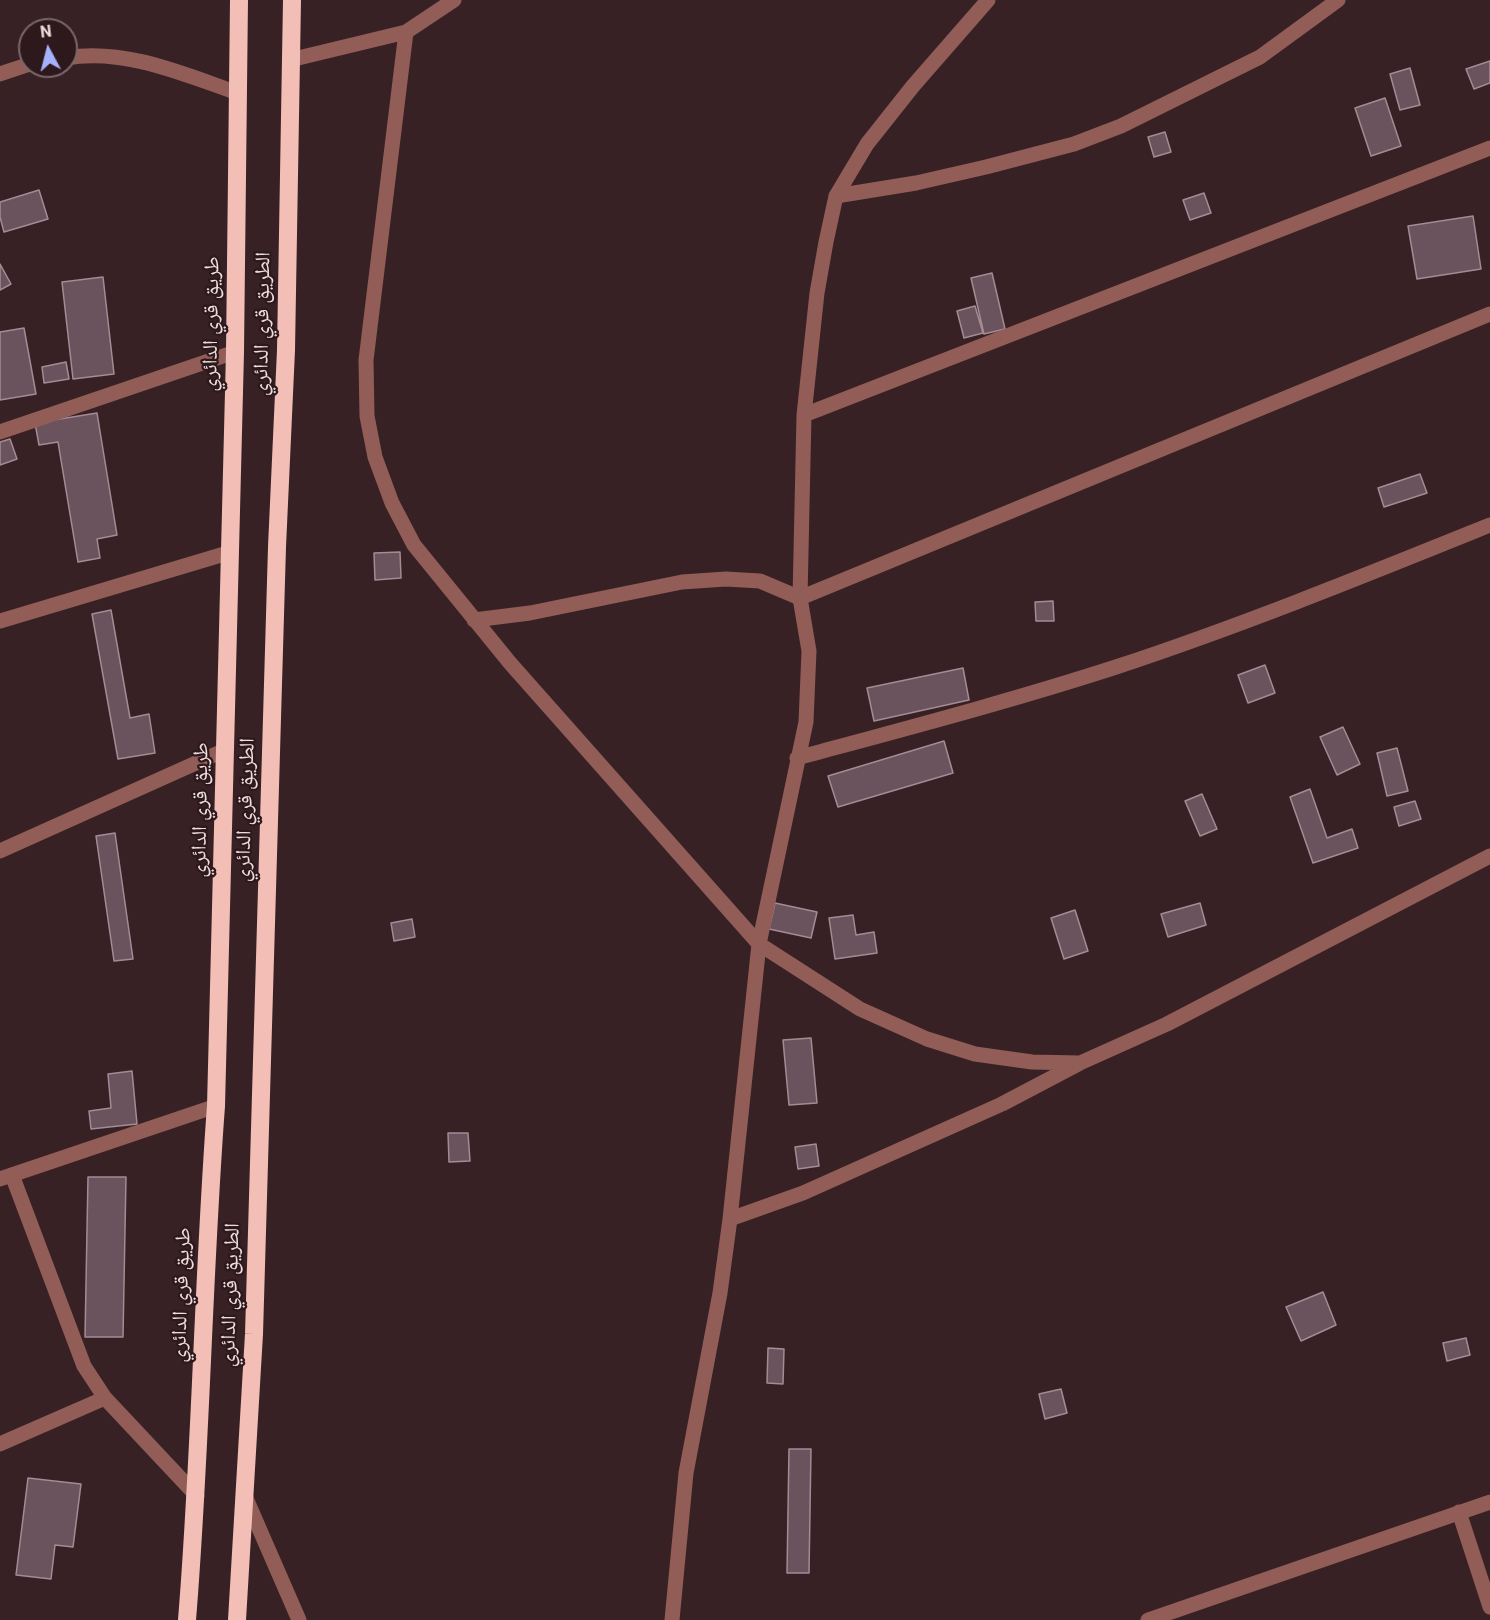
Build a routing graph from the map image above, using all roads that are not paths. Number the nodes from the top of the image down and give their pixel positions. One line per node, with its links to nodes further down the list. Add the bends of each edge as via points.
1 (240, 0): 11 (highway, طريق قري الدائري)
2 (292, 0): 8 (highway, الطريق قري الدائري)
3 (454, 0): 6 (street)
4 (988, 0): 13 (street, via 867,144)
5 (1338, 0): 13 (street, via 1260,57 1121,126 1074,144 986,167)
6 (406, 32): 8 (street); 21 (street, via 366,360 367,416 375,458 414,545)
7 (78, 56): 11 (street, via 89,54 154,64)
8 (290, 60): 34 (highway, الطريق قري الدائري, via 286,350 255,1334)
9 (18, 68): 10 (street)
10 (0, 74)
11 (238, 93): 15 (highway, طريق قري الدائري)
12 (1490, 148): 16 (street)
13 (836, 196): 16 (street, via 817,293)
14 (1490, 314): 20 (street)
15 (235, 352): 17 (street); 19 (highway, طريق قري الدائري)
16 (804, 415): 20 (street)
17 (0, 432)
18 (1490, 525): 24 (street, via 1226,629 1115,667 977,710)
19 (231, 552): 22 (street); 23 (highway, طريق قري الدائري)
20 (800, 598): 21 (street, via 760,581 726,579 682,582 530,613); 24 (street, via 809,651 809,685 806,722)
21 (474, 620): 27 (street)
22 (0, 621)
23 (225, 750): 25 (street); 29 (highway, طريق قري الدائري)
24 (797, 758): 27 (street)
25 (0, 851)
26 (1490, 856): 28 (street, via 1167,1024)
27 (759, 944): 28 (street, via 860,1009 927,1039 975,1054 1032,1062); 31 (street)
28 (1080, 1063): 31 (street, via 899,1151)
29 (216, 1106): 30 (street); 35 (highway, طريق قري الدائري, via 207,1220)
30 (6, 1177): 32 (street, via 84,1365)
31 (730, 1220): 42 (street, via 686,1473)
32 (105, 1398): 33 (street); 35 (street)
33 (0, 1444)
34 (243, 1490): 40 (highway, الطريق قري الدائري); 41 (street)
35 (197, 1496): 39 (highway, طريق قري الدائري)
36 (1490, 1502): 37 (street)
37 (1459, 1512): 38 (street); 43 (street)
38 (1490, 1607)
39 (187, 1620)
40 (237, 1620)
41 (299, 1620)
42 (672, 1620)
43 (1148, 1620)

